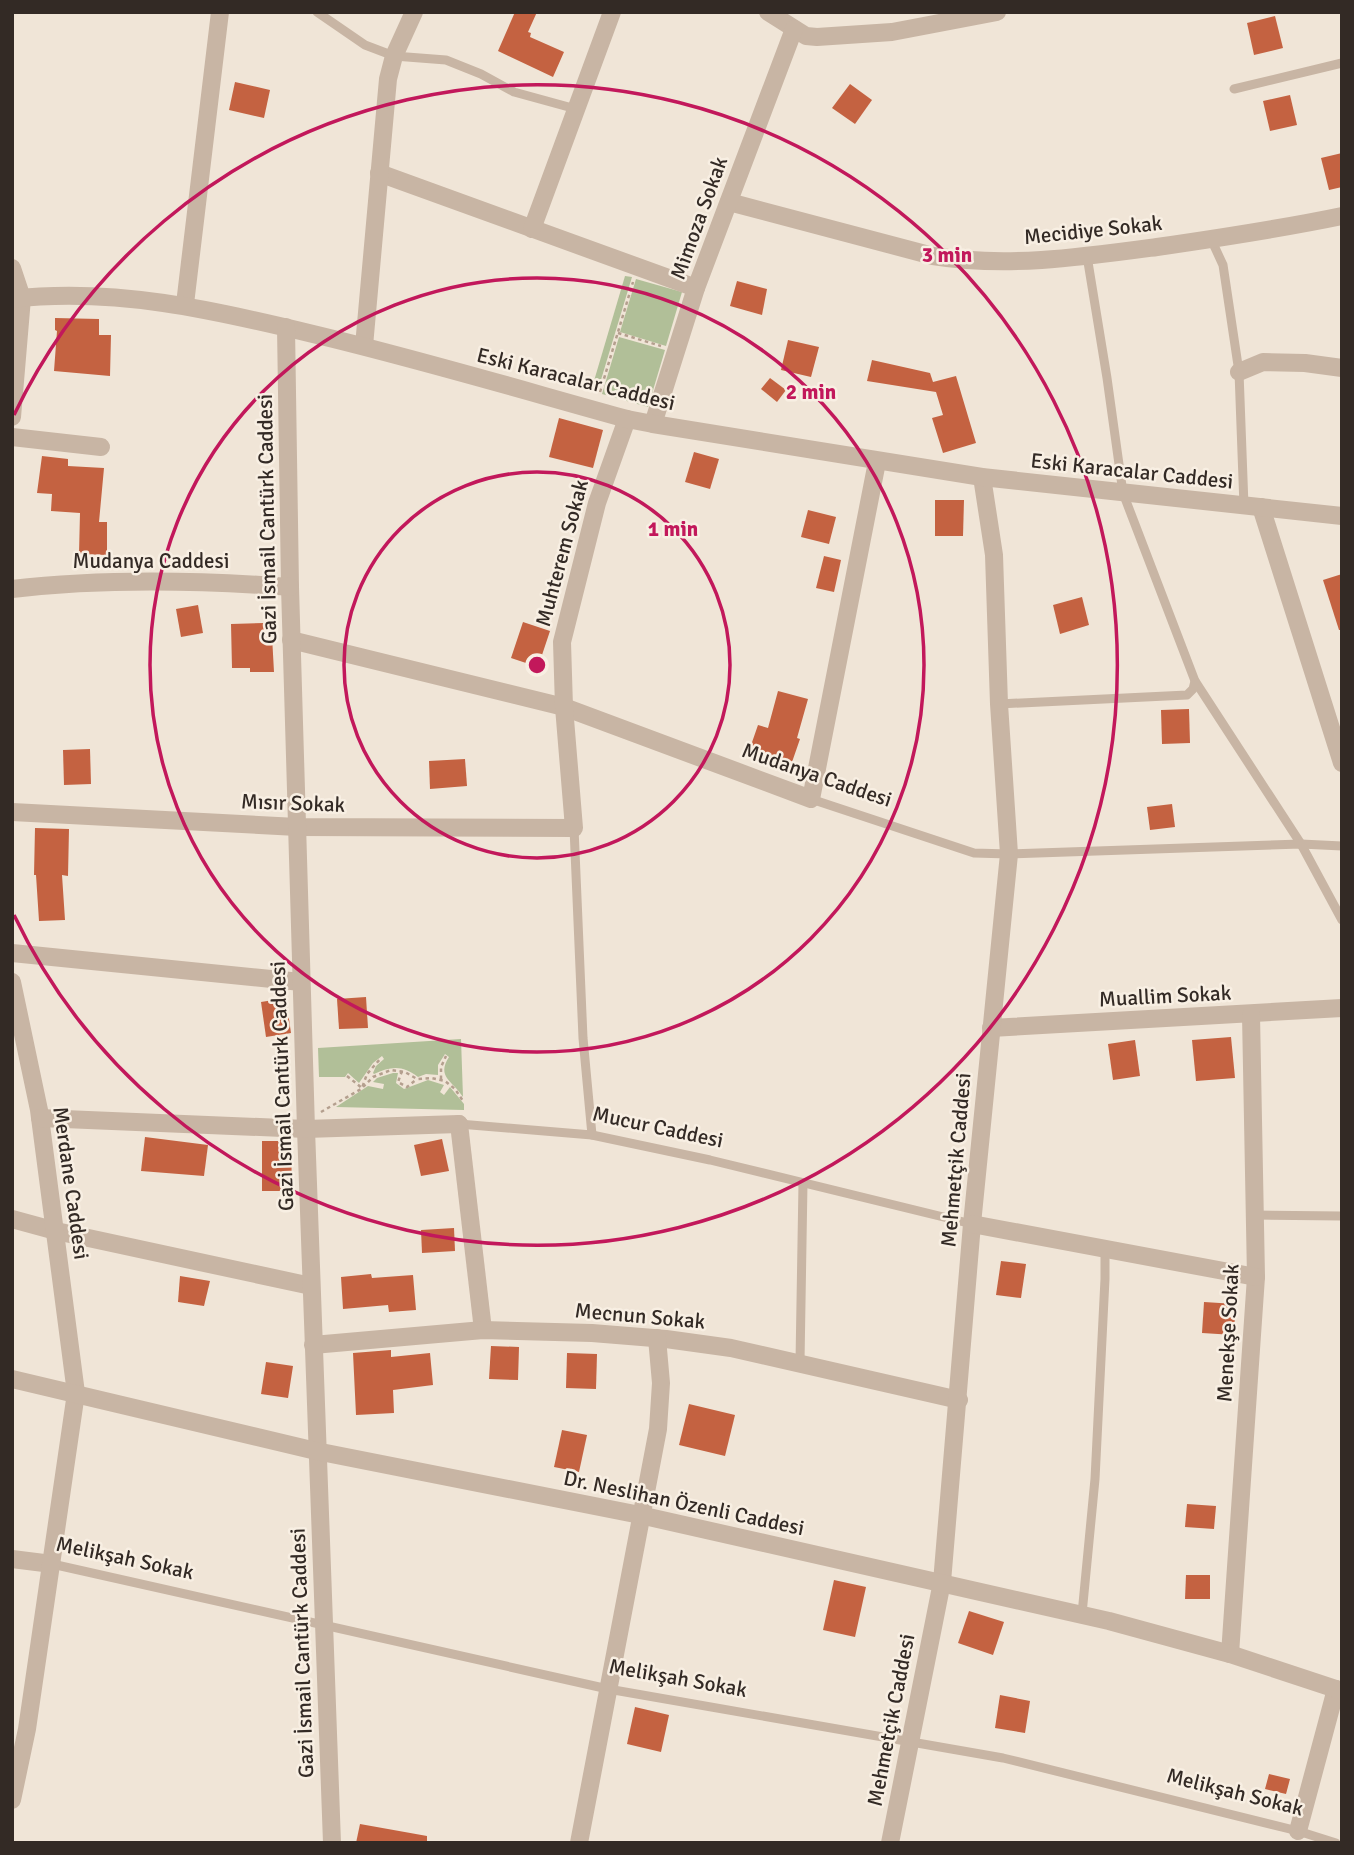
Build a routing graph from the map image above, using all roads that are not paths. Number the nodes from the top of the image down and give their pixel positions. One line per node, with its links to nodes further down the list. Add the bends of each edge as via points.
1 (220, 12): 21 (street)
2 (317, 12): 8 (lane, via 365,45)
3 (414, 12): 8 (street)
4 (612, 12): 11 (street)
5 (768, 12): 7 (street)
6 (997, 12): 7 (street, via 892,32 817,37)
7 (794, 29): 13 (street, Mimoza Sokak)
8 (394, 56): 11 (lane, via 446,60 514,92); 12 (street, via 385,97)
9 (1342, 63): 10 (lane)
10 (1234, 89)
11 (577, 109): 15 (street)
12 (379, 173): 15 (street); 23 (street)
13 (729, 202): 17 (street, Mecidiye Sokak, via 958,260); 19 (street, Mimoza Sokak)
14 (1342, 216): 16 (street, Mecidiye Sokak)
15 (532, 229): 19 (street)
16 (1211, 239): 17 (street, Mecidiye Sokak); 25 (lane, via 1223,265)
17 (1087, 256): 33 (lane)
18 (12, 268): 20 (street)
19 (696, 288): 28 (street, Mimoza Sokak)
20 (17, 298): 21 (street, Eski Karacalar Caddesi, via 88,296); 26 (street)
21 (185, 304): 22 (street, Eski Karacalar Caddesi)
22 (286, 327): 23 (street, Eski Karacalar Caddesi); 36 (street, Gazi İsmail Cantürk Caddesi)
23 (364, 346): 27 (street, Eski Karacalar Caddesi)
24 (1342, 368): 25 (street, via 1263,362)
25 (1239, 372): 34 (lane)
26 (12, 417)
27 (627, 419): 28 (street, Eski Karacalar Caddesi); 41 (street, Muhterem Sokak, via 597,503 566,620)
28 (653, 424): 31 (street, Eski Karacalar Caddesi)
29 (12, 437): 30 (street)
30 (101, 447)
31 (877, 462): 32 (street, Eski Karacalar Caddesi); 43 (street)
32 (982, 477): 33 (street, Eski Karacalar Caddesi); 40 (street, Mehmetçik Caddesi, via 994,555)
33 (1123, 493): 34 (street, Eski Karacalar Caddesi); 39 (lane)
34 (1253, 506): 35 (street, Eski Karacalar Caddesi); 42 (street)
35 (1342, 516)
36 (290, 587): 37 (street, Mudanya Caddesi, via 207,580); 38 (street, Gazi İsmail Cantürk Caddesi)
37 (12, 589)
38 (291, 640): 41 (street, Mudanya Caddesi); 45 (street, Gazi İsmail Cantürk Caddesi)
39 (1195, 681): 40 (lane, via 1187,695); 47 (lane)
40 (999, 704): 49 (street, Mehmetçik Caddesi)
41 (564, 707): 43 (street, Mudanya Caddesi); 46 (street, Muhterem Sokak)
42 (1342, 763)
43 (811, 799): 49 (lane, Mudanya Caddesi, via 974,853)
44 (12, 812): 45 (street, Mısır Sokak)
45 (297, 827): 46 (street, Mısır Sokak); 53 (street, Gazi İsmail Cantürk Caddesi)
46 (574, 828): 60 (lane)
47 (1301, 845): 48 (lane, Mudanya Caddesi); 49 (lane, Mudanya Caddesi); 50 (lane)
48 (1342, 846)
49 (1009, 854): 56 (street, Mehmetçik Caddesi)
50 (1342, 920)
51 (12, 953): 53 (street)
52 (12, 982): 57 (street, Merdane Caddesi)
53 (301, 982): 58 (street, Gazi İsmail Cantürk Caddesi)
54 (1342, 1008): 55 (street, Muallim Sokak)
55 (1251, 1015): 56 (street, Muallim Sokak); 62 (street, Menekşe Sokak)
56 (991, 1028): 65 (street, Mehmetçik Caddesi)
57 (40, 1118): 58 (street, Mucur Caddesi); 66 (street, Merdane Caddesi)
58 (306, 1124): 59 (street, Mucur Caddesi); 69 (street, Gazi İsmail Cantürk Caddesi)
59 (459, 1124): 60 (lane, Mucur Caddesi); 70 (street)
60 (592, 1135): 61 (lane, Mucur Caddesi)
61 (803, 1183): 65 (lane, Mucur Caddesi); 73 (lane)
62 (1255, 1215): 63 (lane); 68 (street, Menekşe Sokak)
63 (1342, 1216)
64 (12, 1219): 66 (street)
65 (972, 1224): 67 (street, Mucur Caddesi); 76 (street, Mehmetçik Caddesi)
66 (56, 1231): 69 (street); 75 (street, Merdane Caddesi)
67 (1105, 1249): 68 (street, Mucur Caddesi); 82 (lane, via 1095,1479)
68 (1256, 1277): 84 (street, Menekşe Sokak)
69 (311, 1286): 72 (street, Gazi İsmail Cantürk Caddesi)
70 (483, 1330): 71 (street, Mecnun Sokak); 72 (street, Mecnun Sokak)
71 (657, 1338): 73 (street, Mecnun Sokak); 78 (street, via 661,1404)
72 (313, 1345): 77 (street, Gazi İsmail Cantürk Caddesi)
73 (800, 1362): 76 (street, Mecnun Sokak)
74 (12, 1379): 75 (street, Dr. Neslihan Özenli Caddesi)
75 (76, 1393): 77 (street, Dr. Neslihan Özenli Caddesi); 80 (street, Merdane Caddesi)
76 (959, 1400): 81 (street, Mehmetçik Caddesi)
77 (316, 1451): 78 (street, Dr. Neslihan Özenli Caddesi); 83 (street, Gazi İsmail Cantürk Caddesi)
78 (640, 1515): 81 (street, Dr. Neslihan Özenli Caddesi); 85 (street)
79 (12, 1559): 80 (street, Melikşah Sokak)
80 (52, 1564): 83 (lane, Melikşah Sokak); 88 (street, Merdane Caddesi)
81 (942, 1582): 82 (street, Dr. Neslihan Özenli Caddesi); 87 (street, Mehmetçik Caddesi)
82 (1082, 1614): 84 (street, Dr. Neslihan Özenli Caddesi)
83 (325, 1625): 85 (lane, Melikşah Sokak); 90 (street, Gazi İsmail Cantürk Caddesi)
84 (1230, 1654): 86 (street, Dr. Neslihan Özenli Caddesi)
85 (608, 1689): 87 (lane, Melikşah Sokak); 91 (street)
86 (1339, 1690): 89 (street)
87 (910, 1742): 89 (lane, Melikşah Sokak, via 1003,1758); 92 (street, Mehmetçik Caddesi)
88 (12, 1800)
89 (1298, 1831): 93 (lane, Melikşah Sokak)
90 (332, 1843)
91 (579, 1843)
92 (890, 1843)
93 (1336, 1843)

